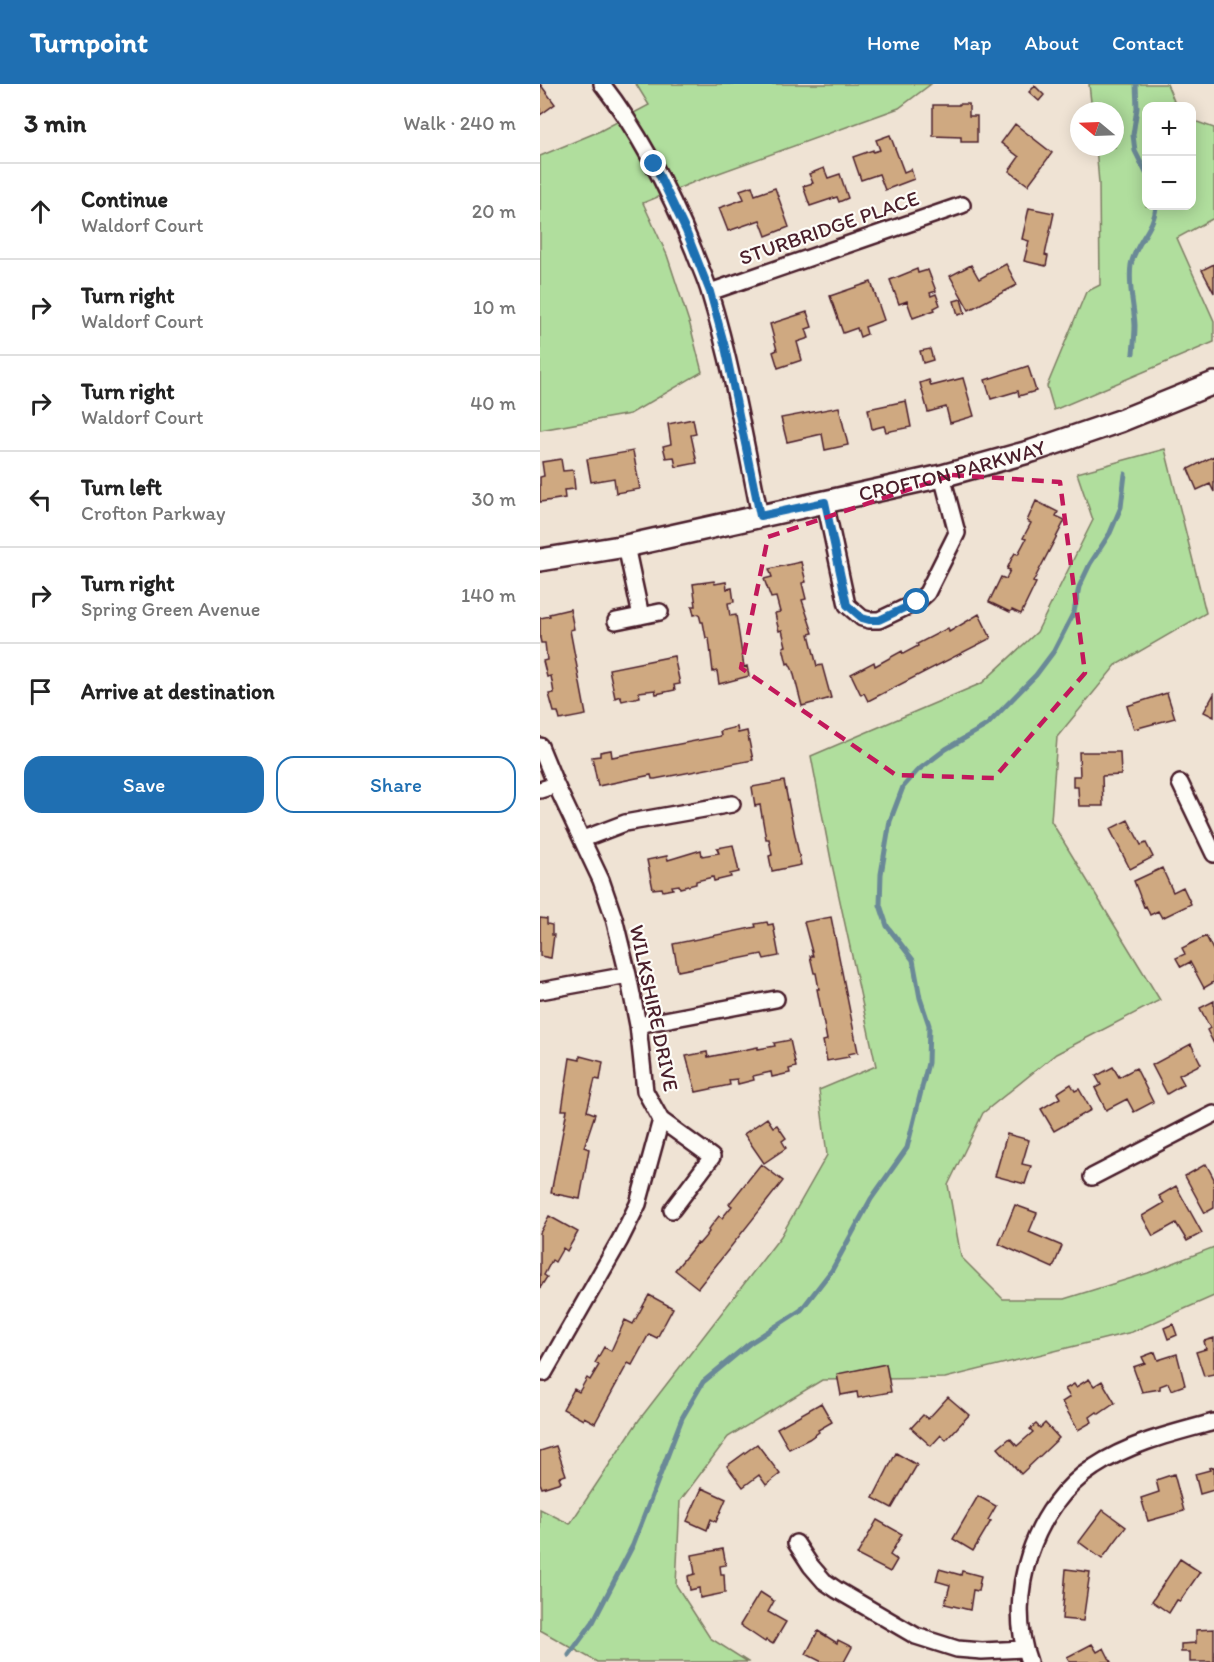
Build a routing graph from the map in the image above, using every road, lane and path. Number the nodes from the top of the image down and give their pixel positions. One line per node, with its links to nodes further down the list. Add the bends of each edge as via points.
1 (602, 84): 3 (street, via 654,164)
2 (962, 205): 3 (street, STURBRIDGE PLACE)
3 (710, 292): 7 (street)
4 (1214, 383): 5 (street, CROFTON PARKWAY, via 1120,421)
5 (942, 476): 6 (street, CROFTON PARKWAY); 6 (street, via 957,533 927,593 879,620 862,618 847,605)
6 (825, 502): 7 (street, CROFTON PARKWAY)
7 (760, 516): 8 (street, CROFTON PARKWAY)
8 (626, 546): 9 (street, CROFTON PARKWAY); 11 (street)
9 (540, 560)
10 (660, 612): 11 (street)
11 (640, 616): 12 (street)
12 (616, 621)
13 (540, 746): 15 (street, WILKSHIRE DRIVE)
14 (1180, 783): 19 (street)
15 (556, 785): 16 (street); 18 (street, WILKSHIRE DRIVE)
16 (540, 790)
17 (732, 804): 18 (street, via 625,823)
18 (583, 839): 20 (street, WILKSHIRE DRIVE, via 614,918)
19 (1214, 854)
20 (628, 975): 21 (street); 23 (street, WILKSHIRE DRIVE)
21 (540, 991)
22 (776, 999): 23 (street)
23 (638, 1025): 25 (street, WILKSHIRE DRIVE, via 645,1091)
24 (1214, 1114): 26 (street)
25 (661, 1120): 27 (street, via 712,1157); 28 (street, WILKSHIRE DRIVE, via 638,1204)
26 (1092, 1177)
27 (672, 1210)
28 (544, 1373)
29 (1214, 1422): 31 (street, via 1130,1448 1092,1467 1067,1490 1044,1519 1023,1577 1020,1612)
30 (796, 1544): 31 (street, via 824,1581 916,1636 957,1649)
31 (1026, 1656)

